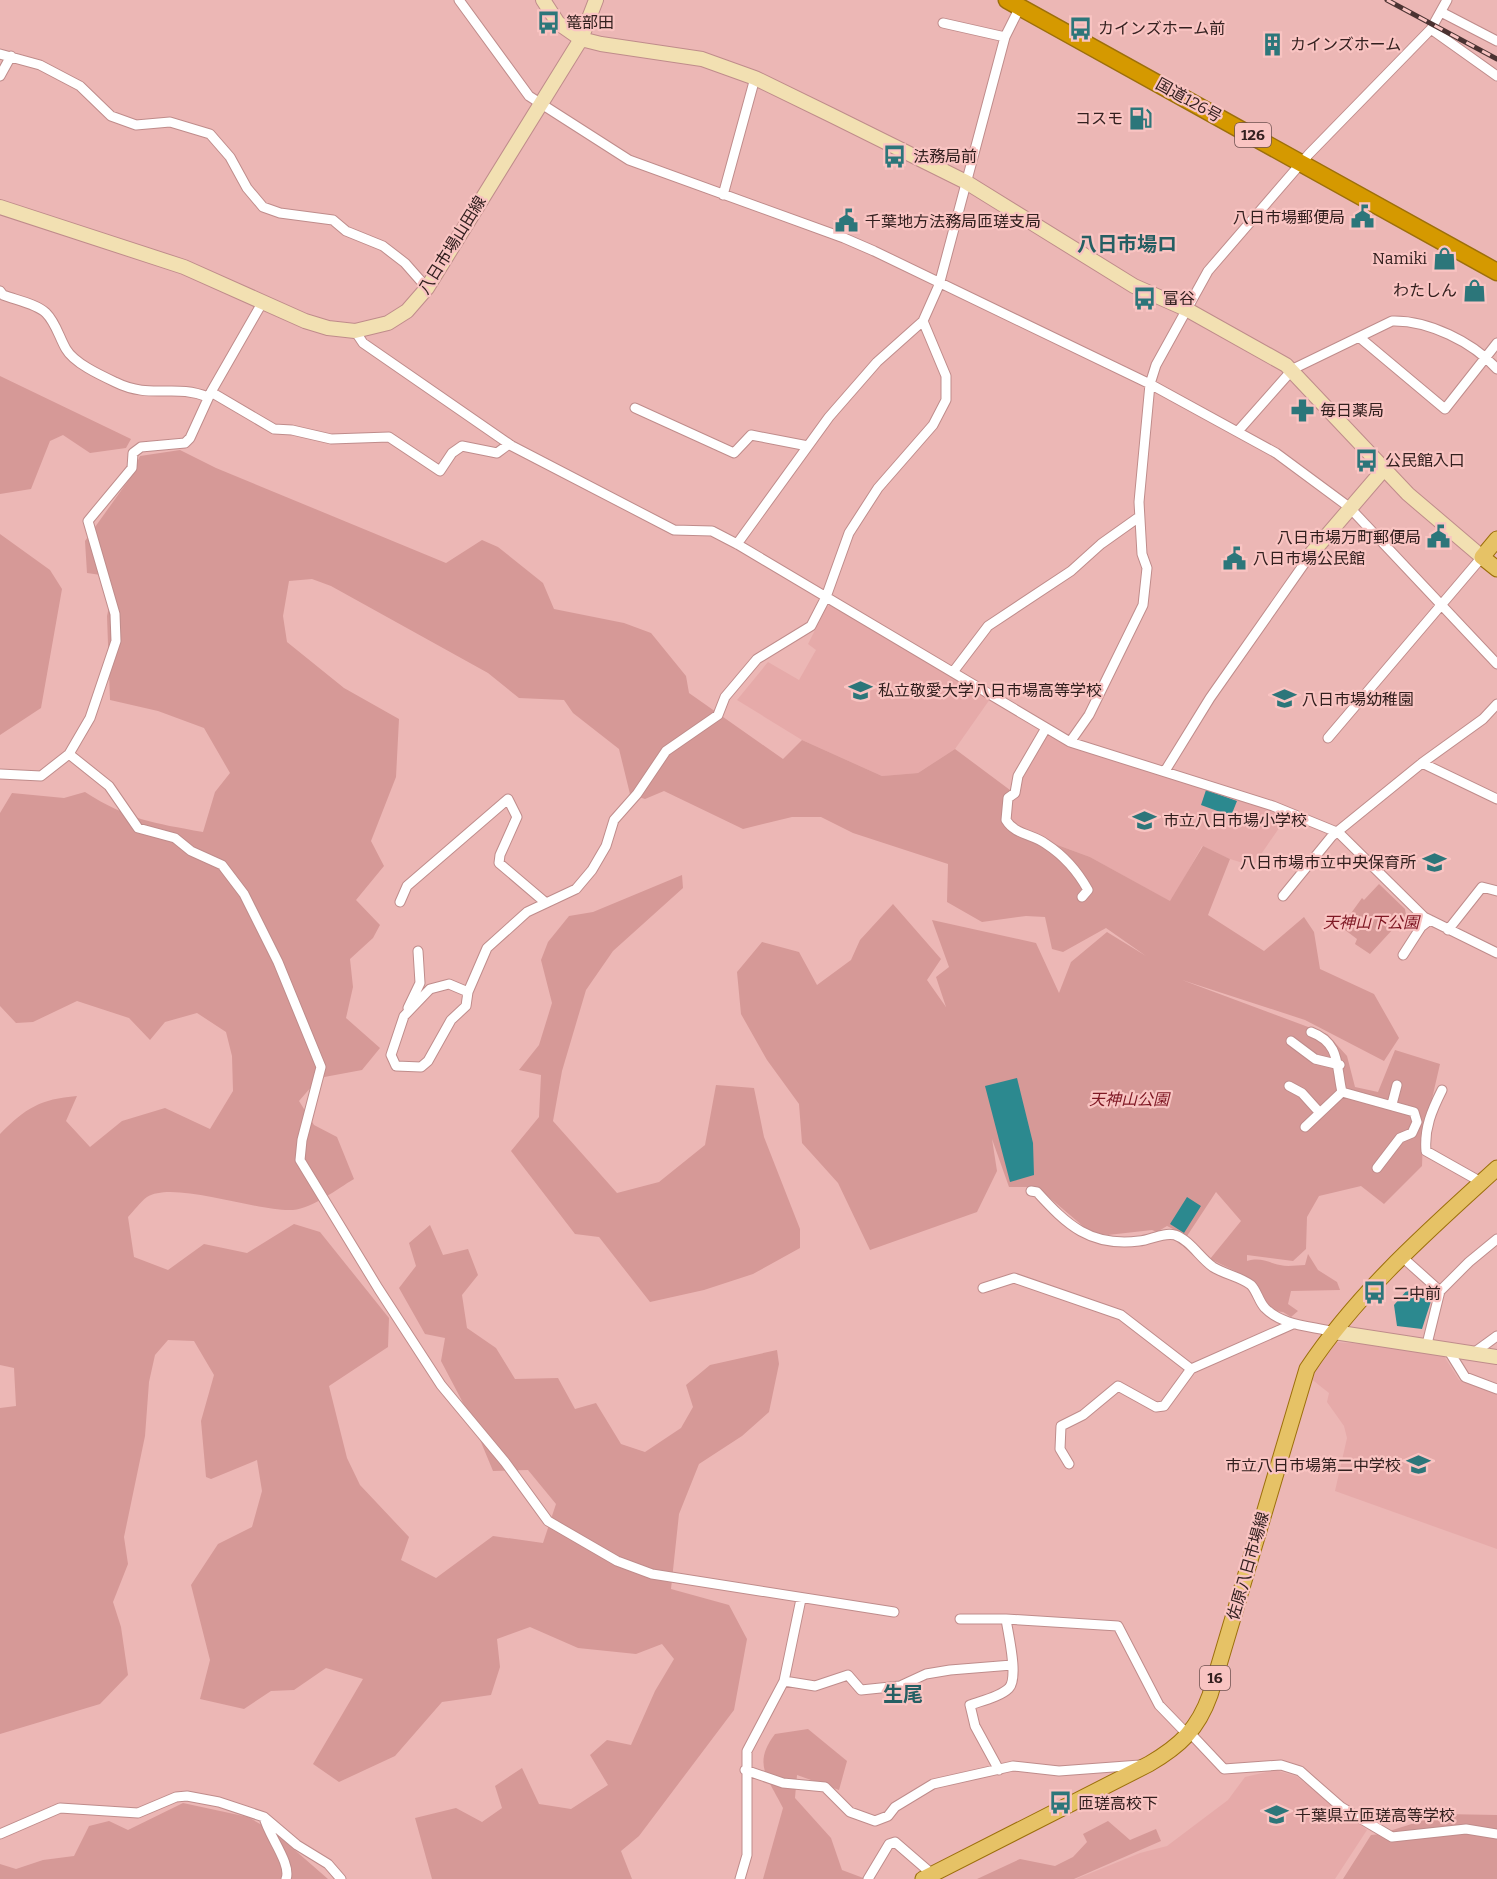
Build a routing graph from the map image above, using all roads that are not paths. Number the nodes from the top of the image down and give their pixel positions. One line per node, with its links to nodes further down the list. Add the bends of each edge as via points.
1 (459, 0): 17 (street, via 530,96)
2 (543, 0): 10 (street, via 558,23)
3 (596, 0): 10 (street, 八日市場山田線)
4 (1447, 0): 6 (street)
5 (1013, 3): 9 (street); 18 (highway, 国道126号 / 126)
6 (1442, 12): 8 (street); 11 (street)
7 (944, 23): 9 (street)
8 (1431, 29): 15 (street); 18 (street)
9 (1005, 37): 19 (street)
10 (581, 39): 16 (street, via 702,59); 17 (street, 八日市場山田線)
11 (1497, 41)
12 (0, 54): 13 (street)
13 (11, 56): 14 (street); 24 (street, via 40,65 80,87 111,116 136,125 170,122 210,134 263,207 333,220 346,231 383,246)
14 (0, 76)
15 (1497, 76)
16 (755, 78): 19 (street); 20 (street)
17 (541, 104): 20 (street, via 629,160); 24 (street, 八日市場山田線)
18 (1303, 162): 22 (highway, 国道126号 / 126); 27 (street, via 1208,271)
19 (966, 182): 23 (street); 27 (street, via 1134,286)
20 (723, 195): 23 (street, via 844,238)
21 (0, 207): 26 (street, 八日市場山田線, via 183,267)
22 (1497, 272)
23 (939, 285): 28 (street); 35 (street)
24 (427, 288): 29 (street, 八日市場山田線, via 399,317)
25 (0, 291): 36 (street, via 3,296 44,311 67,351 115,382 148,393 177,390)
26 (262, 303): 29 (street, 八日市場山田線, via 328,328); 36 (street)
27 (1186, 309): 33 (street); 35 (street)
28 (924, 321): 40 (street, via 878,362); 49 (street, via 946,376 946,400 933,425 878,488 849,533)
29 (355, 331): 39 (street, via 363,343)
30 (1359, 337): 32 (street, via 1392,321 1404,320 1448,335); 32 (street, via 1445,409); 33 (street)
31 (1497, 343): 32 (street)
32 (1486, 357): 34 (street)
33 (1293, 369): 38 (street); 41 (street)
34 (1497, 369)
35 (1150, 384): 38 (street); 43 (street)
36 (209, 394): 39 (street, via 274,429 331,439 389,437 440,471 462,446 497,453); 57 (street, via 190,438 185,443 141,447 133,453 132,468 88,521 115,614 116,641 90,718)
37 (635, 408): 40 (street, via 734,453 751,435)
38 (1239, 430): 42 (street)
39 (509, 444): 45 (street, via 674,530 712,531)
40 (808, 446): 45 (street)
41 (1384, 469): 42 (street); 47 (street, via 1432,517)
42 (1349, 507): 46 (street); 50 (street)
43 (1139, 517): 52 (street, via 1071,571 988,626); 56 (street, via 1147,568 1143,605 1089,715)
44 (1497, 539): 47 (main road)
45 (737, 544): 49 (street)
46 (1311, 554): 59 (street, via 1210,698)
47 (1482, 557): 48 (main road); 50 (street)
48 (1497, 568)
49 (826, 597): 52 (street); 67 (street, via 811,626 757,659 725,697 718,715 666,751 615,820 592,870 576,889)
50 (1441, 604): 51 (street); 55 (street)
51 (1497, 664)
52 (953, 672): 54 (street)
53 (1497, 704): 58 (street)
54 (1046, 728): 56 (street); 65 (street, via 1018,776 1015,794 1008,798 1006,820 1020,833 1045,843 1076,870 1088,890)
55 (1328, 738)
56 (1070, 742): 59 (street)
57 (69, 754): 60 (street, via 41,776); 105 (street, via 109,786 138,828 175,838 191,851 222,865 244,894 278,962 321,1067 300,1160 441,1385 548,1521 617,1561 652,1574)
58 (1422, 763): 61 (street); 62 (street)
59 (1165, 771): 62 (street, via 1273,806)
60 (0, 774)
61 (1497, 799)
62 (1339, 833): 64 (street, via 1332,836); 68 (street)
63 (1497, 891): 69 (street, via 1482,888)
64 (1283, 896)
65 (1082, 897)
66 (400, 902): 67 (street, via 406,886 508,799 517,814 499,863)
67 (546, 903): 73 (street, via 527,912 487,948)
68 (1430, 920): 69 (street); 72 (street)
69 (1448, 930): 71 (street)
70 (418, 951): 74 (street, via 420,983)
71 (1497, 953)
72 (1403, 956)
73 (468, 993): 74 (street, via 449,984 430,989); 74 (street, via 466,1006 451,1020 428,1061 420,1067 396,1066 390,1055)
74 (404, 1016)
75 (1311, 1032): 77 (street, via 1321,1035)
76 (1291, 1041): 77 (street, via 1315,1059)
77 (1340, 1065): 81 (street)
78 (1397, 1085): 82 (street)
79 (1289, 1086): 84 (street, via 1302,1093)
80 (1442, 1090): 85 (street)
81 (1342, 1092): 82 (street); 84 (street)
82 (1392, 1104): 83 (street)
83 (1414, 1112): 85 (street); 87 (street, via 1417,1122 1412,1133 1400,1138)
84 (1320, 1113): 86 (street)
85 (1431, 1113): 89 (street, via 1426,1151)
86 (1305, 1127)
87 (1377, 1168)
88 (1497, 1168): 89 (main road, 佐原八日市場線 / 16)
89 (1481, 1182): 92 (main road, 佐原八日市場線 / 16)
90 (1031, 1191): 95 (street, via 1037,1192 1080,1233 1132,1241 1172,1234 1183,1239 1215,1268 1251,1285 1265,1309)
91 (1497, 1239): 94 (street)
92 (1401, 1256): 94 (street); 96 (main road, 佐原八日市場線 / 16)
93 (983, 1288): 102 (street, via 1014,1278 1121,1315)
94 (1440, 1291): 98 (street)
95 (1293, 1324): 96 (street); 102 (street)
96 (1334, 1332): 98 (street); 111 (main road, 佐原八日市場線 / 16, via 1307,1369 1210,1695)
97 (1497, 1336): 100 (street)
98 (1427, 1344): 99 (street)
99 (1447, 1348): 100 (street); 103 (street, via 1465,1377)
100 (1475, 1352): 101 (street)
101 (1497, 1357)
102 (1191, 1369): 104 (street, via 1164,1406 1156,1407 1118,1386 1083,1415 1061,1426 1060,1449)
103 (1497, 1389)
104 (1069, 1464)
105 (801, 1599): 106 (street); 110 (street)
106 (894, 1612)
107 (960, 1619): 108 (street)
108 (1006, 1619): 109 (street); 111 (street, via 1118,1626 1159,1705)
109 (1012, 1665): 110 (street, via 950,1670 926,1674 900,1686 861,1690 848,1675 815,1686); 114 (street, via 1014,1677 1008,1689 970,1705 975,1726)
110 (784, 1681): 113 (street, via 747,1751)
111 (1190, 1735): 112 (main road, 佐原八日市場線 / 16); 117 (street, via 1224,1769 1281,1765 1300,1772 1341,1807 1392,1837 1466,1829)
112 (1149, 1764): 114 (street, via 1059,1771 1013,1766); 118 (main road, 佐原八日市場線 / 16)
113 (745, 1770): 114 (street, via 783,1783 825,1787 850,1812 875,1821 933,1784); 121 (street, via 747,1855)
114 (999, 1770)
115 (264, 1817): 116 (street, via 187,1796 138,1813 60,1808); 119 (street, via 267,1830 285,1860); 120 (street, via 297,1845 328,1864)
116 (0, 1834)
117 (1497, 1834)
118 (928, 1876): 122 (street, via 895,1842 889,1844)
119 (286, 1879)
120 (341, 1879)
121 (740, 1879)
122 (868, 1879)

